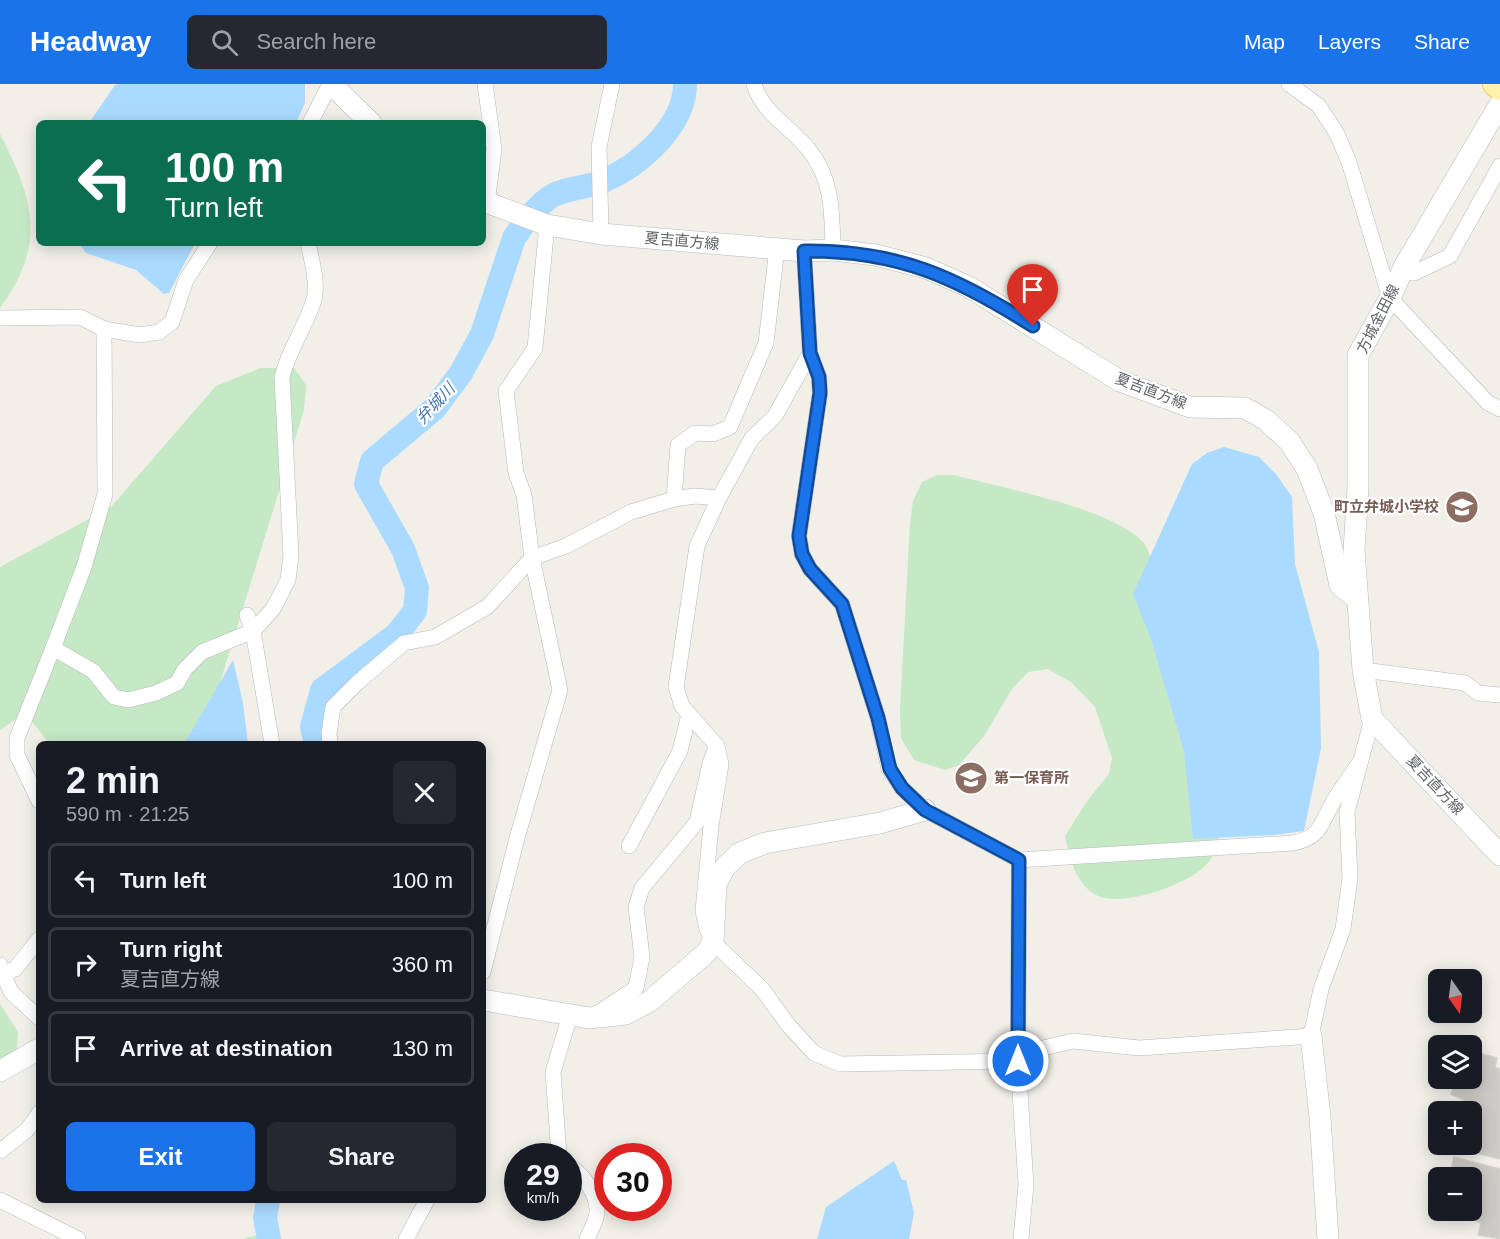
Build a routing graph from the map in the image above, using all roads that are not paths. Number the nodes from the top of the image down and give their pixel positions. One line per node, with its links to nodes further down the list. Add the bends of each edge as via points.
1 (331, 84): 9 (street); 10 (main road)
2 (486, 84): 12 (street, via 494,149)
3 (612, 84): 14 (street, via 599,147)
4 (754, 84): 18 (street, via 758,100 809,150 820,167 832,200)
5 (1291, 84): 21 (street, via 1319,106 1337,134)
6 (1495, 84): 7 (main road)
7 (1500, 88)
8 (1500, 104): 20 (main road, 方城金田線)
9 (312, 120)
10 (368, 120)
11 (1500, 166): 20 (street, via 1450,256 1414,273)
12 (492, 204): 13 (main road, 夏吉直方線)
13 (547, 225): 14 (main road, 夏吉直方線); 28 (street, via 535,348 506,391)
14 (601, 234): 17 (main road, 夏吉直方線)
15 (208, 246): 23 (street, via 186,280 172,322 159,333 140,335)
16 (309, 246): 31 (street, via 314,268 314,302 288,353 282,377 291,555 288,580 273,609)
17 (777, 248): 19 (main road, 夏吉直方線); 27 (street, via 766,343 730,427 713,434 694,433 678,445)
18 (833, 250): 19 (main road, 夏吉直方線); 29 (main road, 夏吉直方線, via 876,255 926,268 969,287 1120,381 1190,407 1245,408 1266,420 1289,441 1307,469 1324,513 1340,585)
19 (804, 251): 24 (street)
20 (1403, 271): 21 (main road, 方城金田線)
21 (1390, 298): 25 (street, via 1488,403); 29 (main road, 方城金田線, via 1358,355)
22 (0, 318): 23 (street, via 80,316)
23 (104, 329): 32 (street, via 105,494 84,567)
24 (810, 353): 26 (street, via 775,416 752,438); 42 (street, via 820,393 799,536 802,554 810,569 842,604 890,769 902,788)
25 (1500, 409)
26 (719, 498): 27 (street); 35 (street, via 697,546 676,687)
27 (674, 499): 28 (street, via 632,512 566,546)
28 (532, 558): 38 (street, via 487,607 435,637 404,643 357,682 333,707); 48 (street, via 560,690)
29 (1356, 598): 33 (main road)
30 (247, 615): 31 (street)
31 (253, 631): 32 (street, via 202,652 177,683 128,700 114,697 93,671); 37 (street)
32 (53, 648): 41 (street, via 17,738 16,755)
33 (1363, 670): 34 (street, via 1465,683 1478,693); 36 (main road)
34 (1500, 695)
35 (689, 714): 39 (street); 43 (street, via 680,751)
36 (1372, 719): 40 (street); 44 (main road, 夏吉直方線)
37 (271, 741)
38 (329, 741)
39 (717, 746): 46 (street, via 721,764 704,911); 52 (street, via 697,822 642,888 636,907 642,957 636,988)
40 (1360, 762): 45 (street, via 1332,804 1323,826 1305,841); 53 (street, via 1347,812 1350,878 1342,928 1321,989)
41 (36, 795)
42 (925, 810): 45 (street); 46 (main road, via 880,823 765,843 740,853 725,867 717,884)
43 (629, 846)
44 (1500, 855)
45 (1019, 860): 55 (street)
46 (713, 942): 52 (main road, via 706,953 650,1001 626,1014); 55 (street, via 762,989 814,1053 840,1064)
47 (36, 943): 49 (street, via 15,969)
48 (486, 961)
49 (1, 971): 51 (street, via 11,992)
50 (486, 1001): 52 (main road)
51 (36, 1015)
52 (580, 1017): 58 (street, via 553,1072)
53 (1311, 1036): 55 (street, via 1139,1048 1073,1041); 67 (main road)
54 (36, 1051): 56 (main road)
55 (1018, 1057): 66 (street, via 1026,1185)
56 (0, 1071)
57 (36, 1117): 59 (street, via 27,1130)
58 (558, 1143)
59 (0, 1151)
60 (582, 1176): 65 (street, via 594,1197 597,1213)
61 (0, 1200): 63 (street)
62 (425, 1203): 64 (street)
63 (78, 1239)
64 (406, 1239)
65 (587, 1239)
66 (1021, 1239)
67 (1328, 1239)

